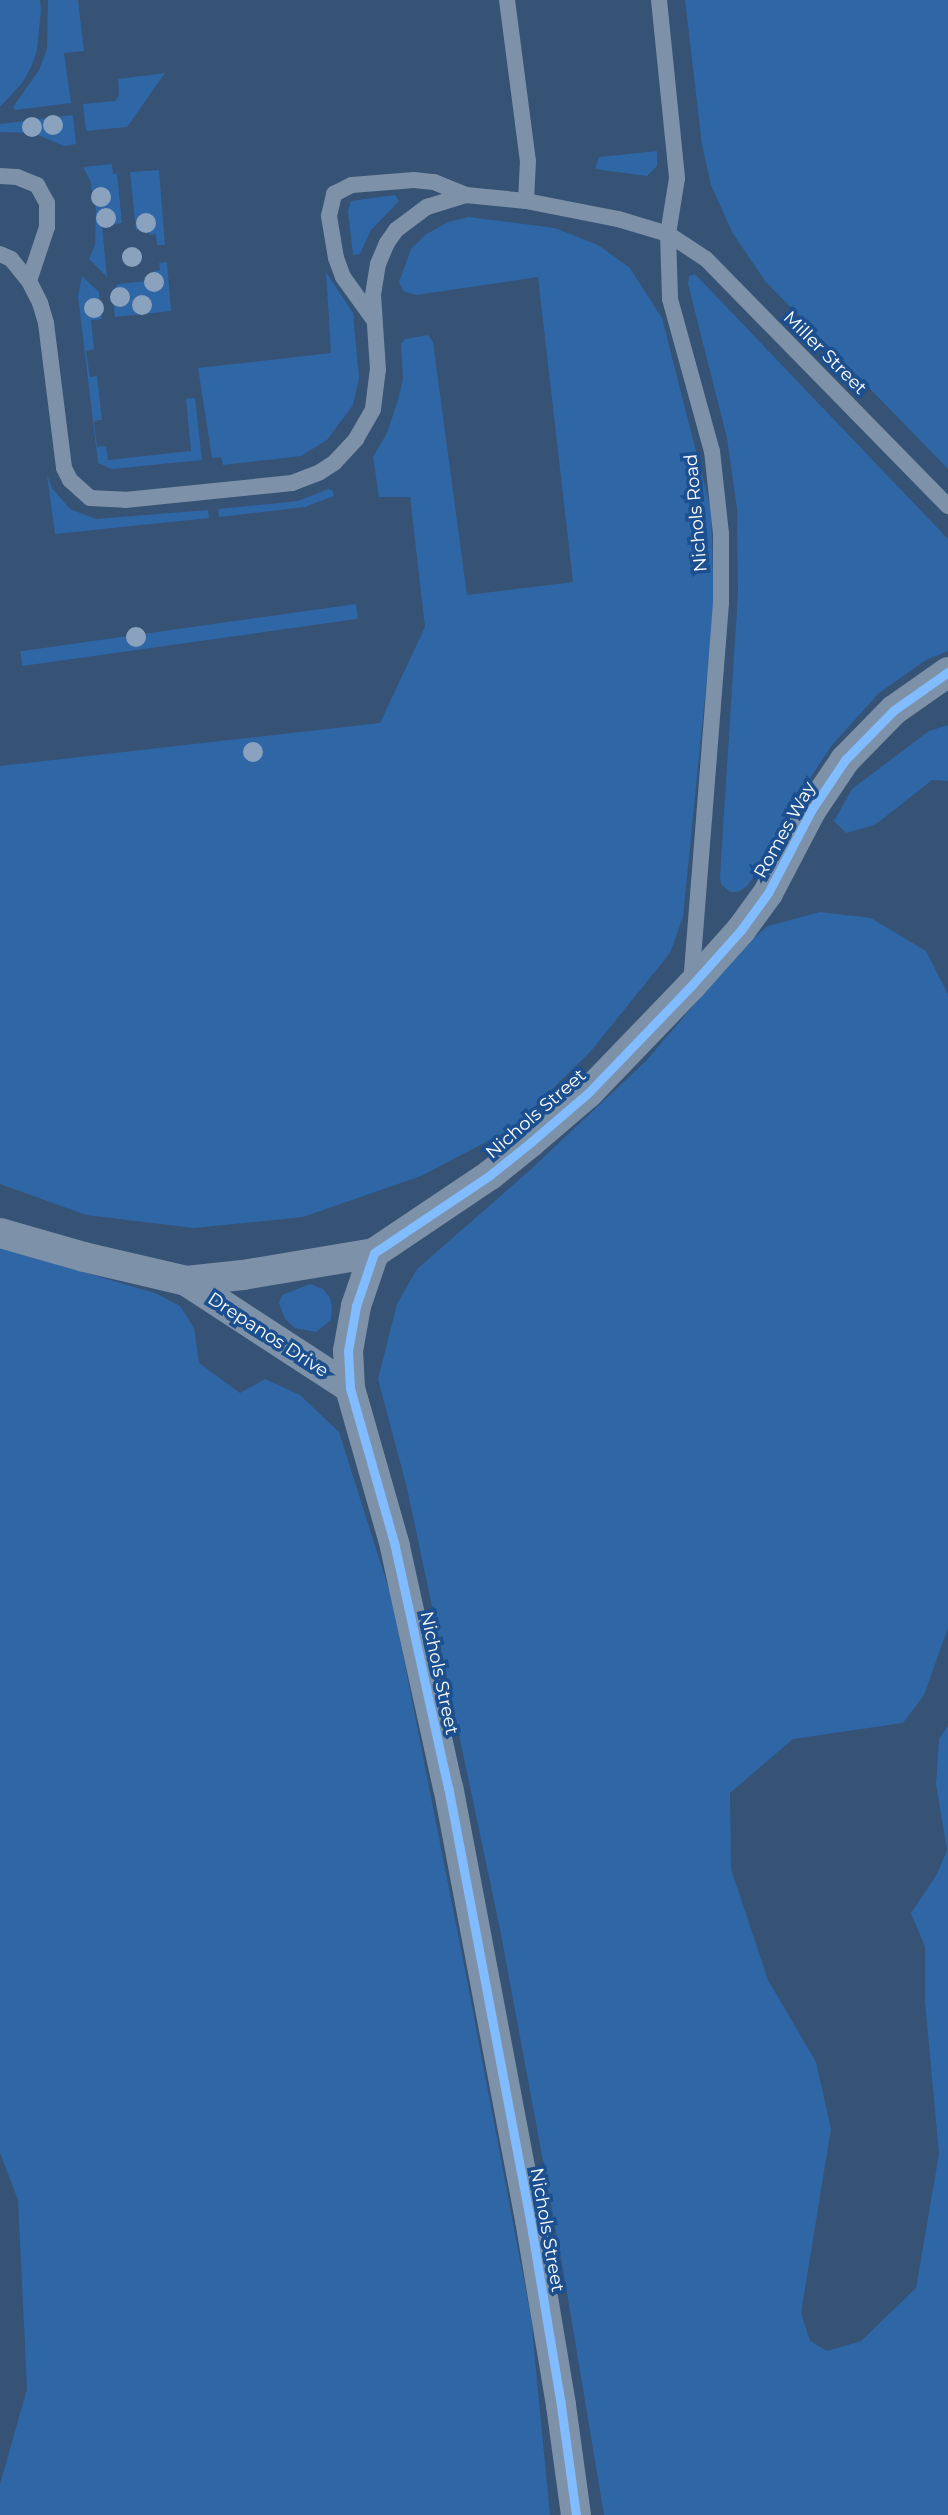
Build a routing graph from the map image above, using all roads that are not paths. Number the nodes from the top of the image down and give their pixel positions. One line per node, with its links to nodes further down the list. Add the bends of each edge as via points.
1 (507, 0): 5 (lane, via 526,139)
2 (659, 0): 6 (lane, Nichols Road, via 677,178)
3 (0, 176): 8 (lane, via 37,185 47,203 47,227)
4 (467, 195): 5 (lane, Miller Street); 9 (lane, via 427,207 396,230 378,264); 9 (lane, via 435,182 414,180 352,185 334,194 329,216 336,258 343,277)
5 (526, 201): 6 (lane, Miller Street)
6 (668, 233): 10 (lane, Miller Street, via 706,260); 12 (lane, Nichols Road, via 670,299 712,451 721,534 720,617)
7 (0, 254): 8 (lane)
8 (29, 281): 9 (lane, via 46,323 64,468 79,490 102,501 292,483 320,472 347,451 373,409 378,370)
9 (374, 320)
10 (948, 506)
11 (948, 672): 12 (street, Romes Way, via 894,710 845,760 812,808 768,893)
12 (691, 986): 14 (street, Nichols Street, via 588,1093 531,1142)
13 (0, 1233): 15 (street, Drepanos Drive)
14 (374, 1253): 15 (street, Drepanos Drive); 16 (street, Nichols Street, via 356,1306 348,1351)
15 (186, 1281): 16 (street, Drepanos Drive)
16 (350, 1388): 17 (street, Nichols Street, via 395,1546 451,1801 530,2220)
17 (576, 2515)

